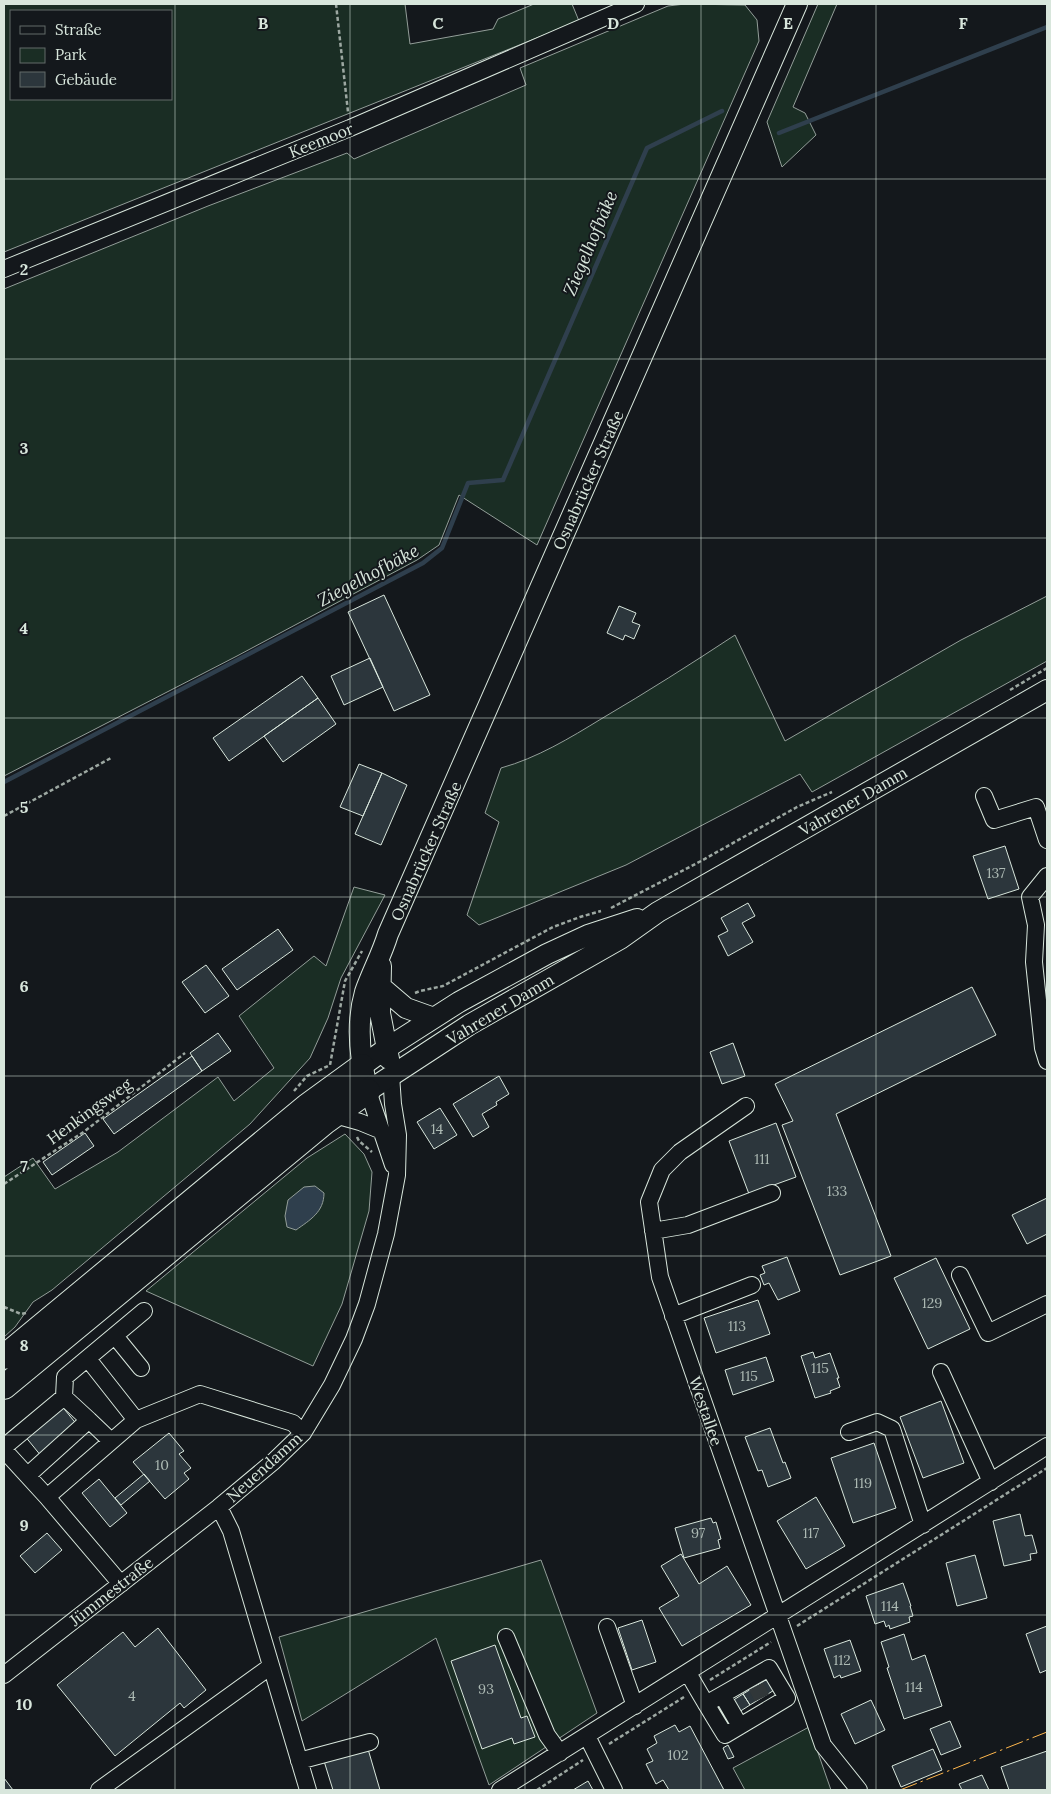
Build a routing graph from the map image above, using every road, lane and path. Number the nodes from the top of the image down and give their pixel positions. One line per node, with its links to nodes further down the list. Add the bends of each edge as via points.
1 (336, 4): 4 (path)
2 (636, 4): 4 (street, Keemoor)
3 (797, 4): 18 (main road, Osnabrücker Straße, via 402,903)
4 (350, 128): 5 (street, Keemoor)
5 (4, 269)
6 (1047, 668): 8 (path)
7 (1047, 690): 17 (main road, Vahrener Damm)
8 (1005, 693)
9 (111, 758): 12 (path)
10 (833, 791): 15 (path)
11 (984, 796): 13 (street, via 994,820 1036,807)
12 (4, 816)
13 (1047, 840)
14 (1047, 876): 26 (street, via 1030,897 1036,925 1034,962)
15 (610, 909)
16 (602, 911): 20 (path, via 553,927 443,986 417,992)
17 (658, 912): 21 (main road, Vahrener Damm, via 588,935 547,954); 28 (main road, Vahrener Damm, via 620,939 469,1025)
18 (372, 952): 19 (main road, Osnabrücker Straße); 22 (main road, Osnabrücker Straße, via 372,974 361,1008); 23 (path, via 344,981)
19 (379, 985): 20 (main road); 24 (main road, Osnabrücker Straße, via 380,1013)
20 (406, 1008): 21 (main road)
21 (434, 1018): 24 (main road, Vahrener Damm)
22 (361, 1032): 23 (path); 27 (main road, Osnabrücker Straße)
23 (335, 1034): 29 (path, via 330,1065 307,1076)
24 (387, 1048): 27 (main road, Vahrener Damm); 28 (main road, Osnabrücker Straße)
25 (185, 1053): 37 (path, Henkingsweg, via 84,1131)
26 (1047, 1061)
27 (362, 1066): 30 (main road, Osnabrücker Straße); 48 (highway, via 307,1106)
28 (391, 1076): 30 (main road, Vahrener Damm); 36 (street, Neuendamm, via 398,1135)
29 (294, 1091)
30 (368, 1091): 32 (highway); 33 (street, Neuendamm)
31 (746, 1106): 39 (street, Westallee, via 680,1152 662,1170 649,1202)
32 (335, 1115): 33 (street); 52 (highway)
33 (382, 1132): 36 (street, Neuendamm)
34 (359, 1141): 35 (path)
35 (372, 1152)
36 (397, 1175): 57 (street, Neuendamm, via 386,1234 354,1339 332,1385)
37 (4, 1184)
38 (772, 1193): 39 (street, via 688,1225)
39 (653, 1231): 46 (street, Westallee, via 660,1277)
40 (960, 1275): 42 (street, via 988,1333)
41 (752, 1285): 46 (street)
42 (1047, 1304)
43 (4, 1307): 45 (path, via 21,1314)
44 (144, 1311): 47 (street)
45 (28, 1313)
46 (673, 1316): 67 (street, Westallee)
47 (115, 1336): 49 (street); 50 (street)
48 (4, 1357)
49 (88, 1360): 53 (street, via 65,1377); 55 (street)
50 (141, 1368)
51 (941, 1372): 62 (street)
52 (4, 1387)
53 (64, 1397): 54 (street); 59 (street)
54 (89, 1420): 58 (street); 61 (street)
55 (136, 1420): 57 (street, via 200,1394 293,1423); 58 (street)
56 (849, 1432): 65 (street, via 877,1422 892,1429)
57 (303, 1433): 64 (street, Neuendamm)
58 (112, 1441): 63 (street)
59 (4, 1448): 61 (street)
60 (1046, 1449): 62 (street)
61 (28, 1476): 63 (street)
62 (991, 1482): 65 (street)
63 (47, 1497): 66 (street)
64 (219, 1508): 66 (street, Jümmestraße); 70 (street, Neuendamm, via 231,1531)
65 (923, 1525): 67 (street)
66 (120, 1584): 72 (street, Jümmestraße)
67 (778, 1616): 71 (street); 85 (street, Westallee, via 823,1745)
68 (607, 1627): 75 (street)
69 (506, 1637): 79 (street, via 546,1735)
70 (271, 1666): 80 (street, Neuendamm); 81 (street)
71 (688, 1673): 74 (street); 75 (street)
72 (4, 1675)
73 (722, 1695): 74 (street); 76 (street); 76 (street, via 759,1693)
74 (706, 1704): 76 (street, via 725,1735)
75 (635, 1706): 77 (street)
76 (740, 1726)
77 (587, 1736): 79 (street); 84 (street)
78 (370, 1742): 80 (street)
79 (560, 1753): 83 (street)
80 (299, 1761): 82 (street, Neuendamm)
81 (98, 1790)
82 (308, 1790)
83 (500, 1790)
84 (614, 1790)
85 (859, 1790)

